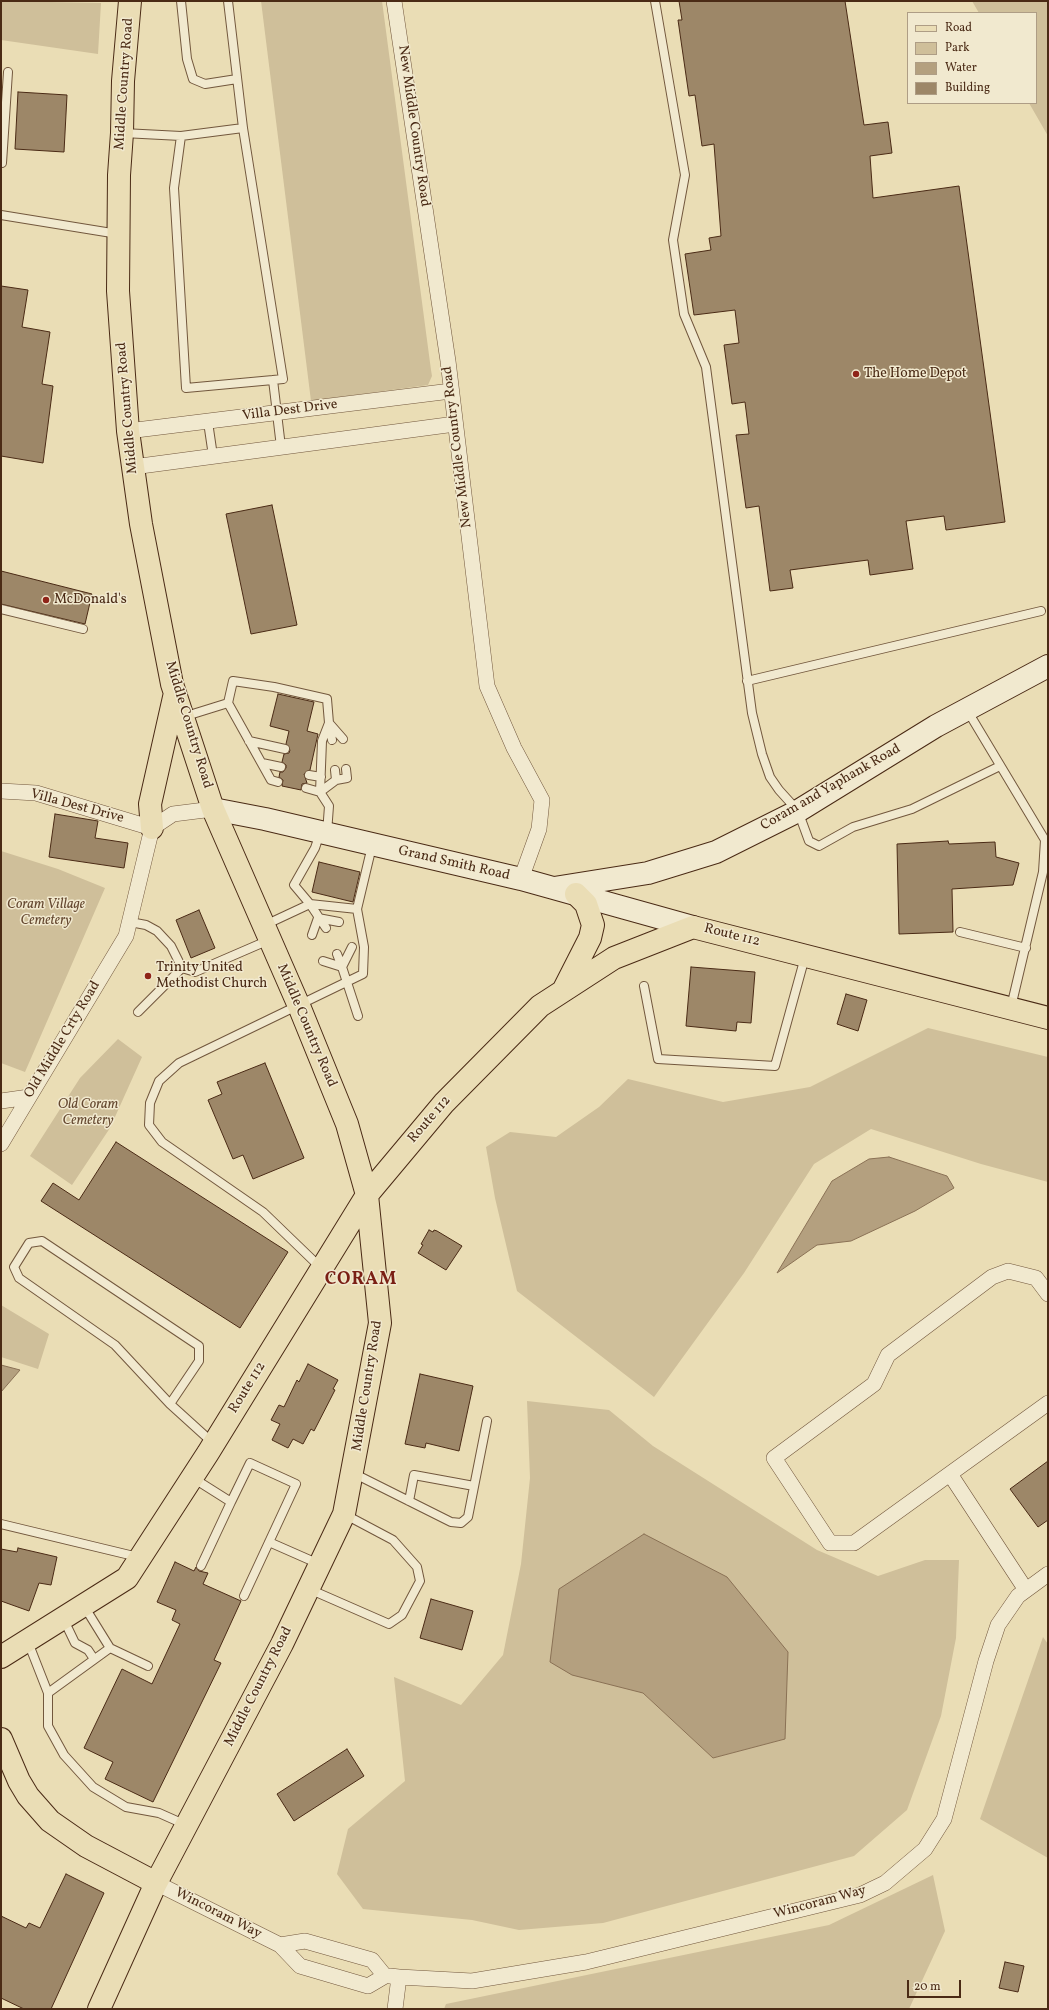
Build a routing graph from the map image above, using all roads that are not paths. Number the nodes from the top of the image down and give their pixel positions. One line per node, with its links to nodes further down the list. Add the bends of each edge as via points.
1 (130, 1): 9 (main road, Middle Country Road, via 123,81)
2 (180, 1): 7 (lane, via 187,59 193,79 205,84)
3 (228, 1): 7 (lane)
4 (394, 1): 15 (street, New Middle Country Road)
5 (655, 1): 27 (lane, via 685,175 673,240 684,314 706,367)
6 (8, 72): 11 (lane)
7 (237, 79): 8 (lane)
8 (243, 128): 10 (lane); 14 (lane, via 283,379)
9 (122, 133): 10 (lane); 13 (main road, Middle Country Road)
10 (181, 136): 14 (lane, via 174,188 186,388)
11 (2, 163)
12 (1, 215): 13 (lane)
13 (118, 234): 19 (main road, Middle Country Road, via 118,291)
14 (273, 380): 16 (lane)
15 (451, 391): 16 (street, Villa Dest Drive); 18 (street, New Middle Country Road)
16 (277, 413): 17 (street, Villa Dest Drive); 20 (lane)
17 (208, 422): 19 (street, Villa Dest Drive); 21 (lane)
18 (455, 424): 20 (street); 54 (street, New Middle Country Road, via 487,686 514,748 542,800 539,829)
19 (128, 431): 22 (main road, Middle Country Road)
20 (281, 447): 21 (street)
21 (213, 456): 22 (street)
22 (133, 467): 28 (main road, Middle Country Road, via 141,524)
23 (1, 609): 25 (lane)
24 (1041, 610): 27 (lane)
25 (83, 629)
26 (1048, 666): 30 (main road, Coram and Yaphank Road)
27 (747, 681): 50 (lane, via 752,713 770,777)
28 (175, 693): 31 (main road, Middle Country Road); 51 (main road, via 150,804)
29 (228, 703): 31 (lane); 32 (lane, via 233,682 274,687 327,699); 35 (lane)
30 (966, 710): 38 (lane); 50 (main road, Coram and Yaphank Road)
31 (183, 717): 49 (main road, Middle Country Road)
32 (329, 723): 33 (lane); 34 (lane); 43 (lane, via 322,741)
33 (343, 739)
34 (332, 740)
35 (249, 741): 36 (lane); 37 (lane)
36 (285, 749)
37 (262, 763): 39 (lane); 45 (lane, via 271,780)
38 (1000, 766): 50 (lane, via 912,809 853,827 819,846 809,841); 68 (lane, via 1045,840 1044,872)
39 (281, 768)
40 (346, 769): 44 (lane, via 347,778)
41 (335, 770): 44 (lane)
42 (309, 775): 43 (lane)
43 (321, 777): 48 (lane)
44 (336, 780): 48 (lane)
45 (278, 782)
46 (306, 788): 48 (lane)
47 (1, 791): 51 (street, Villa Dest Drive, via 36,793)
48 (320, 792): 52 (lane, via 329,806)
49 (213, 809): 51 (street, via 173,814); 52 (main road, Grand Smith Road); 65 (main road, Middle Country Road)
50 (798, 811): 55 (main road, Coram and Yaphank Road, via 709,854 648,874)
51 (152, 828): 63 (street, Old Middle Crty Road)
52 (324, 833): 53 (main road, Grand Smith Road); 57 (lane, via 294,886)
53 (372, 845): 54 (main road, Grand Smith Road); 58 (lane)
54 (522, 879): 55 (main road, Grand Smith Road)
55 (554, 888): 56 (main road, Grand Smith Road)
56 (576, 894): 61 (main road, Grand Smith Road); 76 (main road, via 586,904 592,925 590,938)
57 (310, 904): 58 (lane); 59 (lane); 65 (lane)
58 (356, 909): 74 (lane, via 364,947 363,974)
59 (318, 918): 60 (lane); 62 (lane); 66 (lane)
60 (340, 922)
61 (693, 926): 70 (main road, Route 112); 76 (main road, Route 112, via 614,958)
62 (326, 928)
63 (128, 929): 73 (lane, via 146,925 157,931 171,946); 82 (street, Old Middle Crty Road)
64 (960, 932): 68 (lane)
65 (267, 933): 73 (lane, via 195,972); 77 (main road, Middle Country Road)
66 (312, 935)
67 (352, 947): 72 (lane)
68 (1026, 948): 78 (lane)
69 (337, 954): 72 (lane)
70 (806, 955): 75 (lane, via 775,1066 658,1059); 78 (main road, Route 112)
71 (323, 961): 72 (lane)
72 (342, 967): 74 (lane)
73 (182, 968): 79 (lane)
74 (346, 983): 77 (lane); 80 (lane)
75 (644, 986)
76 (562, 992): 85 (main road, Route 112, via 540,1006 444,1103)
77 (299, 1006): 85 (main road, Middle Country Road, via 347,1124); 86 (lane, via 179,1063 159,1081 150,1103 149,1126 162,1142 263,1212)
78 (1010, 1008): 81 (main road, Route 112)
79 (138, 1012)
80 (358, 1016)
81 (1048, 1018)
82 (29, 1097): 83 (street); 84 (street, Old Middle Crty Road)
83 (1, 1101)
84 (1, 1144)
85 (366, 1195): 86 (main road, Route 112); 92 (main road, Middle Country Road, via 380,1323)
86 (322, 1268): 91 (main road, Route 112)
87 (1048, 1294): 93 (street, via 1036,1278 1008,1271 992,1277 888,1355 874,1384 774,1458 830,1543 854,1543)
88 (1048, 1403): 93 (street)
89 (170, 1404): 89 (lane, via 115,1345 19,1278 14,1267 29,1243 42,1241 199,1346 199,1360); 91 (lane)
90 (487, 1421): 95 (lane)
91 (214, 1444): 94 (main road, Route 112)
92 (353, 1473): 96 (lane); 98 (main road, Middle Country Road)
93 (950, 1474): 106 (street)
94 (192, 1478): 97 (lane); 101 (main road, Route 112)
95 (474, 1486): 96 (lane, via 414,1475); 96 (lane, via 468,1517 461,1523 451,1522)
96 (409, 1501)
97 (231, 1502): 100 (lane, via 250,1463 296,1484); 103 (lane)
98 (344, 1514): 102 (main road, Middle Country Road); 105 (lane, via 393,1540 417,1567 420,1581 402,1614 389,1624)
99 (1, 1524): 101 (lane)
100 (269, 1542): 102 (lane); 107 (lane)
101 (140, 1557): 108 (main road, Route 112, via 127,1578)
102 (320, 1565): 105 (main road, Middle Country Road)
103 (201, 1566)
104 (1048, 1574): 106 (street, Wincoram Way)
105 (309, 1589): 117 (main road, Middle Country Road)
106 (1026, 1590): 120 (street, Wincoram Way, via 1018,1596 998,1626 986,1661 944,1820 925,1849 885,1883 860,1895 586,1962 472,1981)
107 (244, 1596)
108 (84, 1605): 109 (main road, Route 112); 111 (lane)
109 (63, 1618): 110 (main road, Route 112); 113 (lane, via 75,1642 88,1650)
110 (27, 1641): 112 (main road, Route 112); 115 (lane)
111 (110, 1648): 113 (lane); 114 (lane)
112 (1, 1657)
113 (94, 1659): 115 (lane)
114 (148, 1666)
115 (48, 1693): 117 (lane, via 48,1726 64,1755 93,1787 126,1807 159,1813)
116 (1, 1739): 118 (main road, via 19,1781 28,1796 50,1821 86,1846)
117 (187, 1826): 118 (main road, Middle Country Road)
118 (156, 1883): 119 (street, Wincoram Way); 122 (main road, Middle Country Road)
119 (280, 1945): 120 (street, via 305,1941 372,1960); 120 (street, Wincoram Way, via 300,1966 368,1986)
120 (392, 1976): 121 (street)
121 (394, 2008)
122 (99, 2009)

